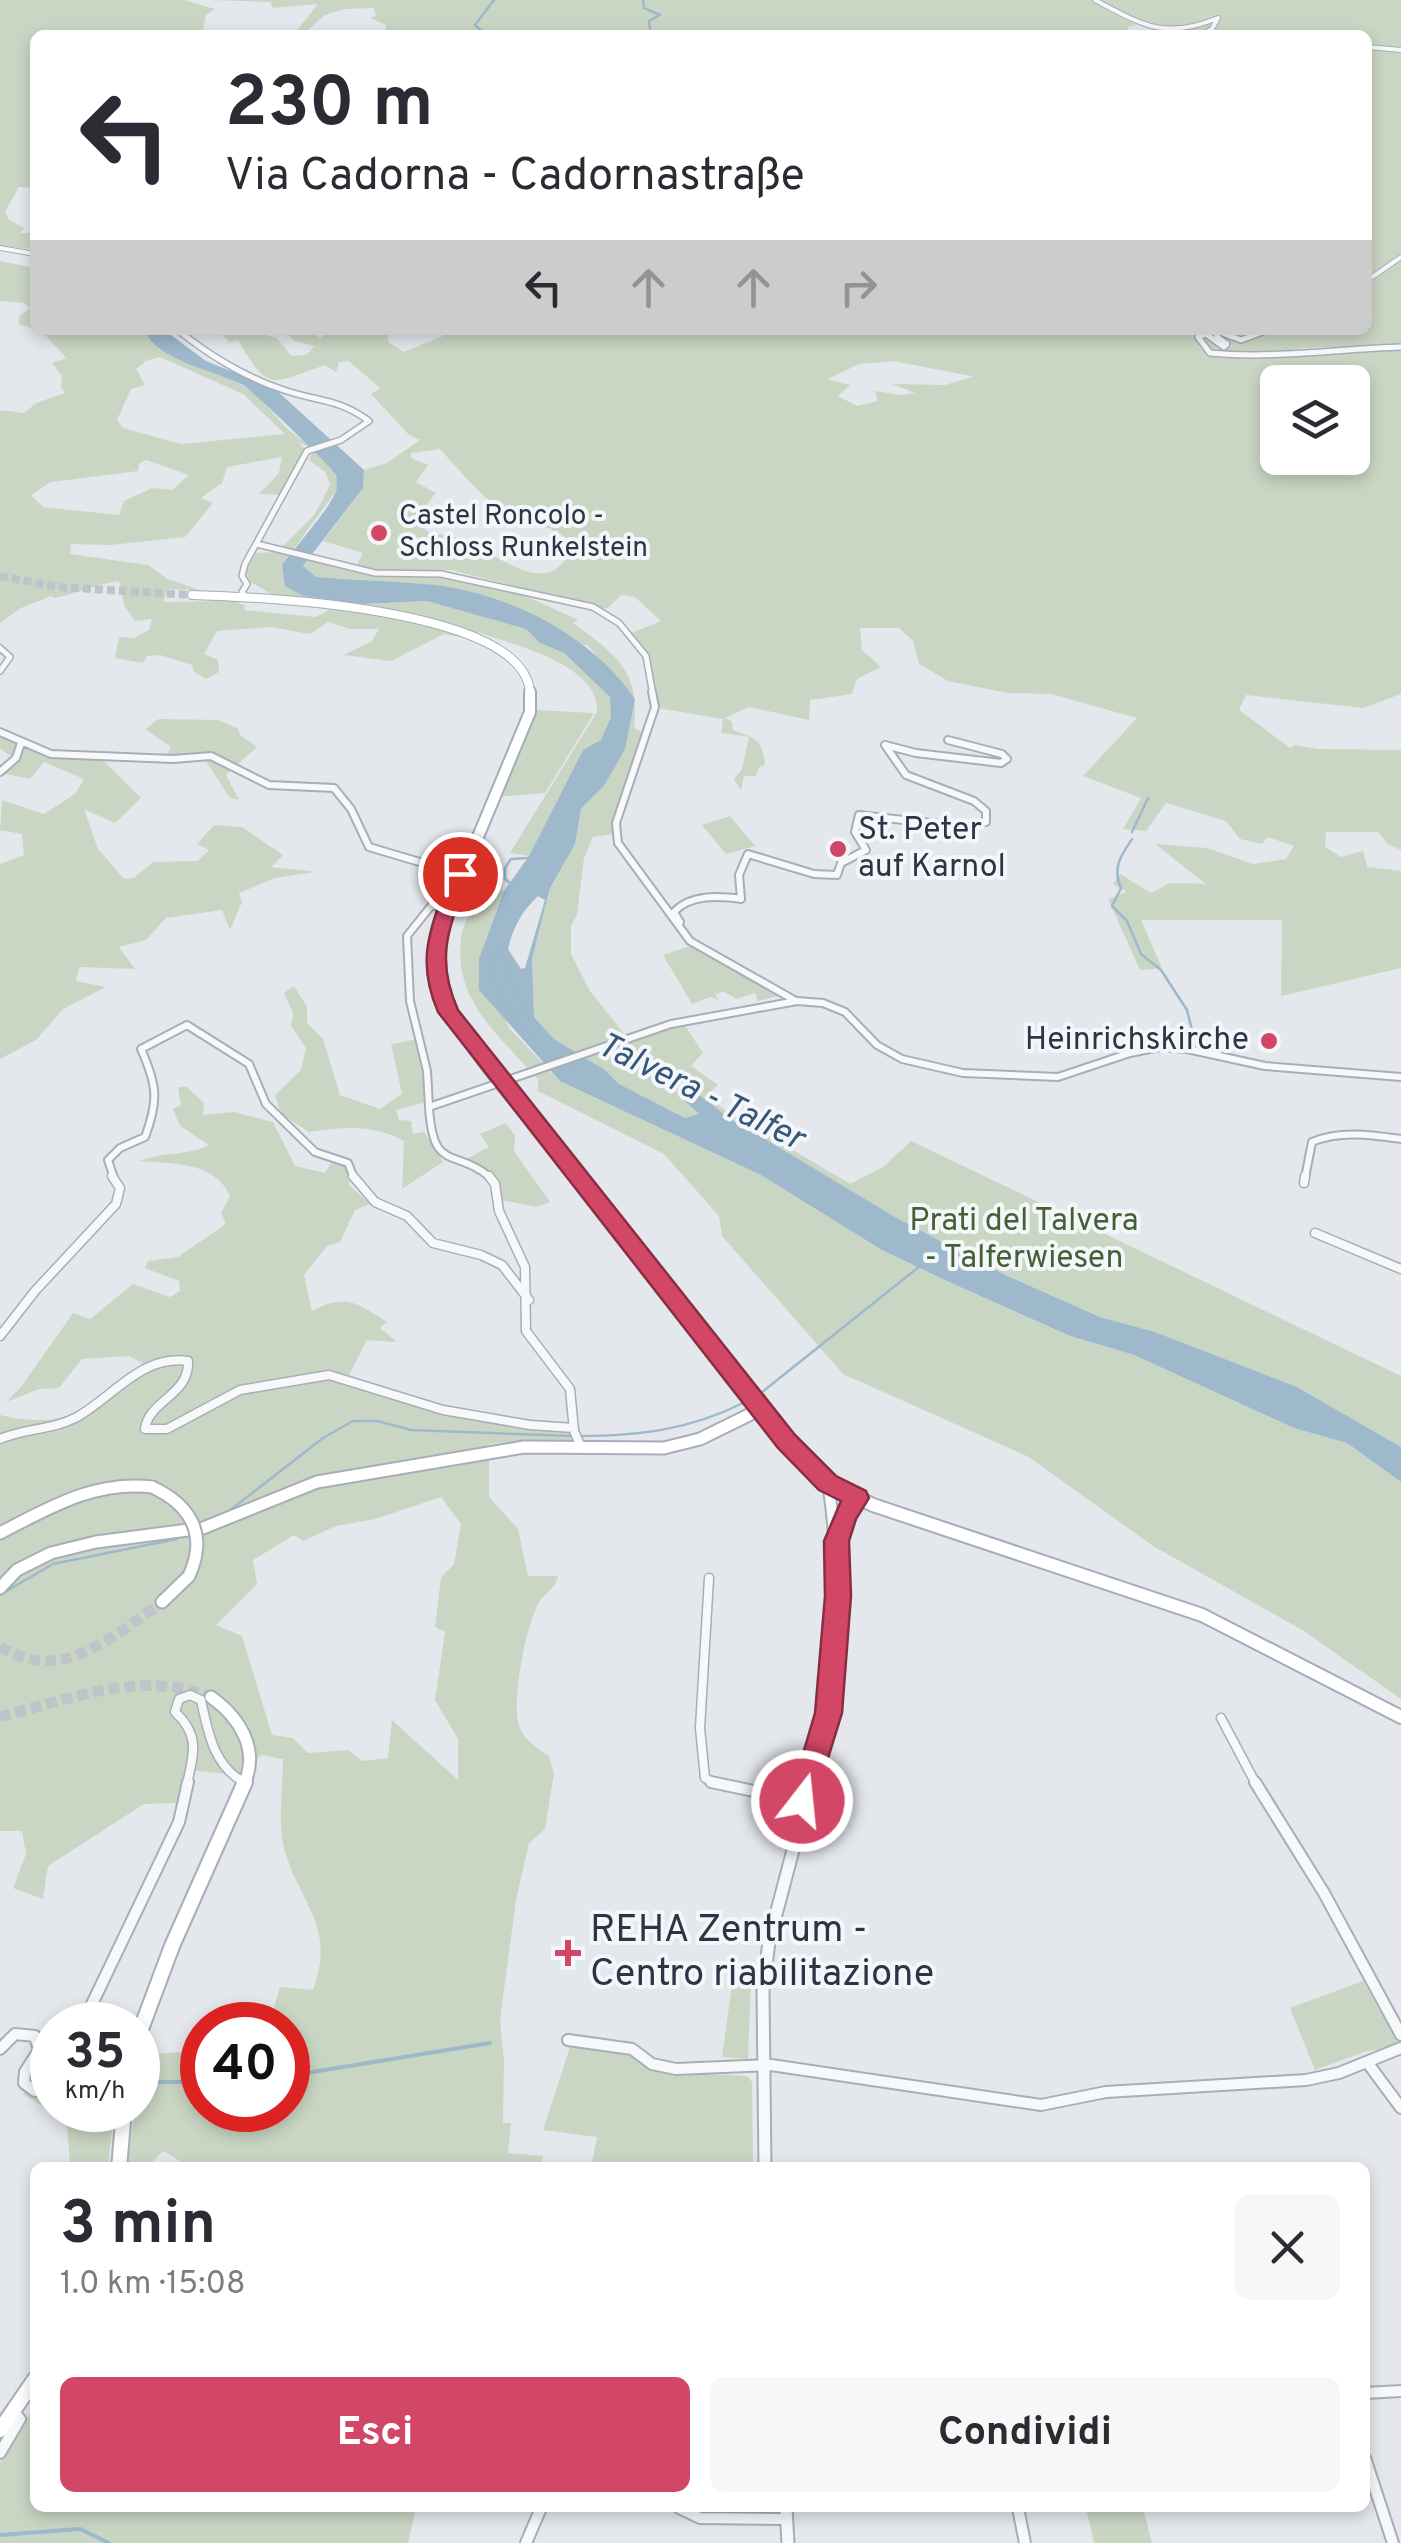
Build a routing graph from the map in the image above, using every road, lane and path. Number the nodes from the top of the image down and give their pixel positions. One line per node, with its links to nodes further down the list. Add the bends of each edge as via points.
1 (1095, 0): 2 (street)
2 (1150, 30)
3 (1150, 30): 4 (street, via 1192,29 1218,18)
4 (1209, 30)
5 (1372, 47): 6 (street)
6 (1401, 50)
7 (0, 248): 8 (street)
8 (30, 253)
9 (1401, 257): 10 (street)
10 (1372, 277)
11 (184, 335): 18 (street, via 280,389 345,404 369,420 308,450)
12 (1203, 335): 17 (street, via 1198,337 1210,353 1242,357)
13 (1208, 335): 14 (street, via 1228,344)
14 (1217, 335)
15 (1229, 335): 16 (street)
16 (1256, 335)
17 (1401, 347)
18 (257, 544): 19 (street, via 242,576); 29 (street, via 386,575 458,577 593,608 620,623 644,653 655,707 615,831)
19 (250, 594): 20 (main road); 27 (main road, via 458,628 496,644 520,666 530,712)
20 (192, 595)
21 (0, 648): 22 (street, via 10,657)
22 (0, 671)
23 (0, 732): 25 (street)
24 (948, 740): 29 (street, via 1007,759 916,754 884,745 906,775 974,801 988,818 975,827 859,815 855,832 866,850 841,863 834,876 747,855 739,875 741,900 716,894 674,909)
25 (21, 743): 26 (street); 27 (street, via 46,754 94,758 211,756 269,785 334,788 372,848)
26 (0, 772)
27 (460, 874): 28 (main road)
28 (446, 906): 32 (main road, via 434,960 438,990 448,1012); 33 (street, via 431,906 407,936)
29 (690, 941): 30 (street)
30 (796, 1001): 31 (street, via 849,1012 888,1053 906,1060 1026,1078 1064,1076 1160,1047 1260,1066); 32 (street, via 680,1019)
31 (1401, 1076)
32 (512, 1082): 33 (street); 40 (main road)
33 (428, 1107): 38 (street, via 428,1128 452,1164 496,1184 498,1210 518,1246)
34 (1401, 1139): 35 (street, via 1319,1138 1312,1142)
35 (1304, 1182)
36 (1315, 1233): 37 (street)
37 (1401, 1269)
38 (530, 1300): 39 (street, via 502,1265 436,1245 408,1216 374,1202 348,1163 318,1154 278,1119 242,1058 187,1025 142,1049 155,1079 155,1110 146,1137 108,1160 119,1185 116,1204); 41 (street, via 526,1331 570,1389)
39 (0, 1336)
40 (761, 1409): 43 (main road, via 677,1446); 44 (main road)
41 (574, 1429): 42 (street, via 443,1410 329,1375 233,1392 178,1424 149,1431 146,1418 189,1372 188,1361 172,1358 76,1419); 43 (street)
42 (0, 1440)
43 (580, 1444): 49 (main road, via 482,1451 331,1479 187,1532 63,1549 26,1564)
44 (828, 1483): 45 (main road); 47 (street)
45 (857, 1498): 47 (street); 52 (main road, via 1202,1615)
46 (0, 1533): 50 (main road, bridge, via 95,1489 152,1487 179,1503 196,1526 200,1552 189,1576)
47 (837, 1541): 55 (street, via 829,1713)
48 (709, 1578): 55 (street, via 698,1710 705,1778)
49 (0, 1588)
50 (162, 1602)
51 (211, 1696): 54 (main road, via 244,1731)
52 (1401, 1717)
53 (1221, 1718): 58 (street)
54 (246, 1783): 56 (street, via 229,1773 202,1720 200,1700 182,1697 175,1712 191,1727 196,1744 175,1835); 57 (main road)
55 (802, 1801): 65 (street, via 769,1941)
56 (93, 2002)
57 (151, 2002)
58 (1401, 2035)
59 (30, 2036): 62 (street, via 15,2034)
60 (568, 2040): 65 (street, via 632,2049 652,2064 676,2069)
61 (1401, 2048): 63 (street)
62 (0, 2049)
63 (1367, 2062): 65 (street, via 1306,2080 1106,2092 1041,2105); 67 (street)
64 (30, 2064): 66 (street, via 24,2083)
65 (764, 2065): 70 (street)
66 (30, 2087)
67 (1401, 2108)
68 (122, 2132): 69 (main road)
69 (120, 2162)
70 (765, 2162)
71 (30, 2386): 74 (main road)
72 (1401, 2392): 73 (street)
73 (1370, 2393)
74 (13, 2412): 75 (main road); 76 (street, via 20,2419)
75 (0, 2430)
76 (0, 2452)
77 (1370, 2474): 85 (street)
78 (539, 2512): 82 (street)
79 (687, 2512): 81 (street, via 700,2518)
80 (1019, 2512): 84 (street)
81 (786, 2513): 83 (street)
82 (526, 2543)
83 (788, 2543)
84 (1025, 2543)
85 (1392, 2543)

